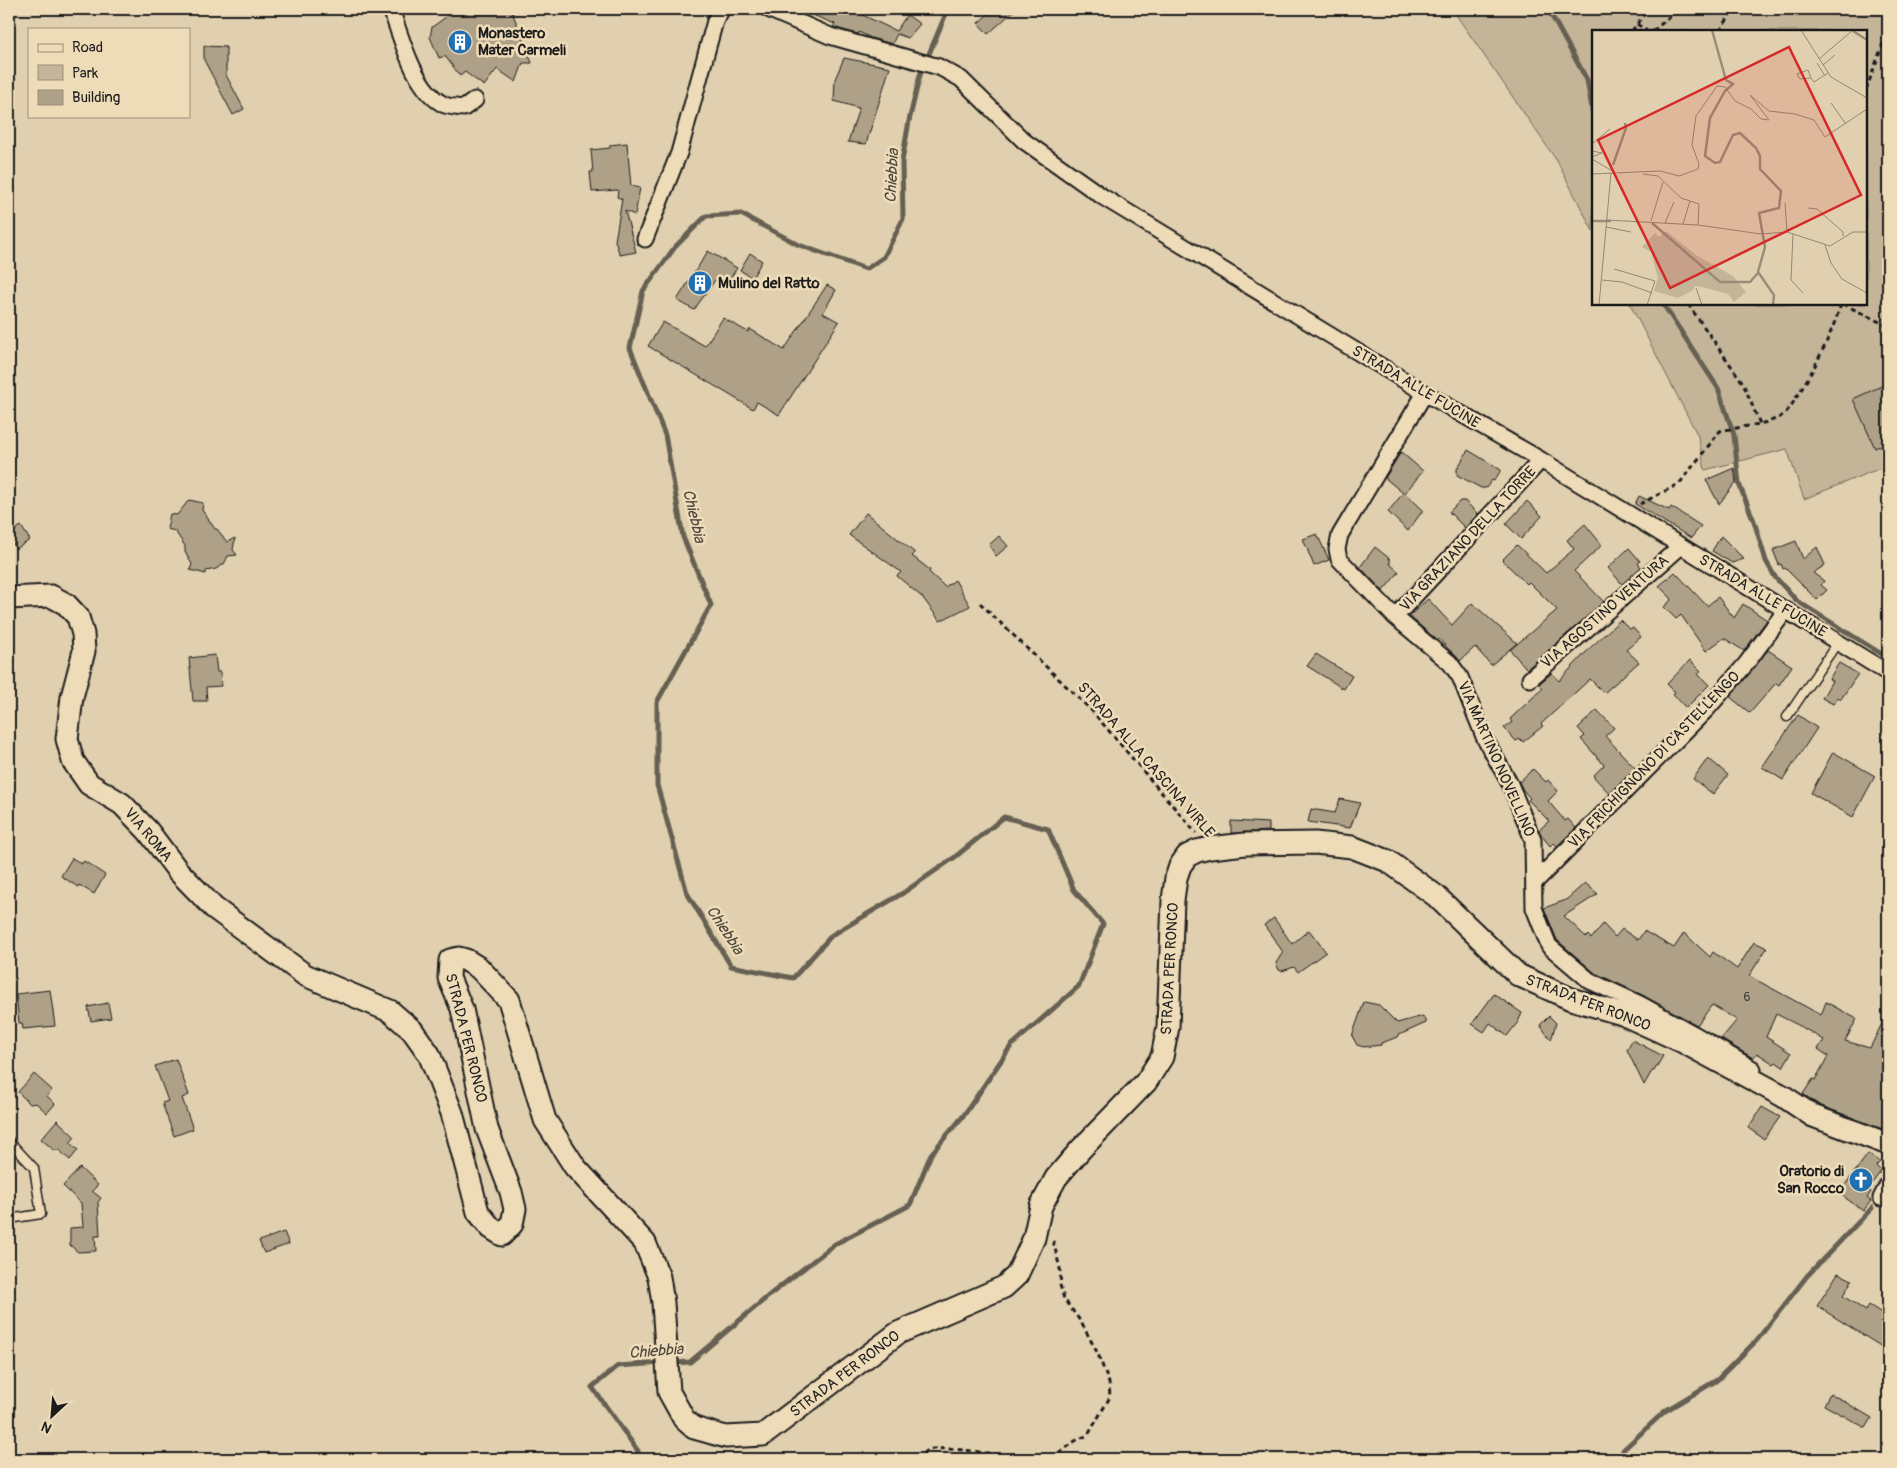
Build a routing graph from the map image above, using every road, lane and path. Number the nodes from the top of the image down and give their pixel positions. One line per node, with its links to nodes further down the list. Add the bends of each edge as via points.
1 (391, 9): 14 (street, via 409,58 427,92 445,105 464,108)
2 (722, 9): 15 (street, via 715,21 679,153)
3 (768, 9): 20 (street, STRADA ALLE FUCINE, via 830,36 939,67 961,79 1024,141 1103,197)
4 (1648, 9): 7 (path)
5 (1687, 9): 10 (path, via 1675,12)
6 (1734, 9): 11 (path)
7 (1637, 24): 8 (path); 9 (path)
8 (1633, 30)
9 (1646, 30)
10 (1654, 30)
11 (1721, 30)
12 (1888, 30): 13 (path)
13 (1867, 87)
14 (475, 100)
15 (645, 239)
16 (1689, 305): 21 (path, via 1743,383)
17 (1842, 305): 21 (path, via 1815,367 1788,411)
18 (1844, 305): 19 (path)
19 (1888, 326)
20 (1425, 393): 22 (street, STRADA ALLE FUCINE); 28 (street, VIA MARTINO NOVELLINO, via 1340,535 1338,549 1339,559)
21 (1760, 424): 23 (path, via 1720,431 1679,484)
22 (1541, 460): 23 (street, STRADA ALLE FUCINE); 28 (street, VIA GRAZIANO DELLA TORRE)
23 (1625, 512): 24 (street, STRADA ALLE FUCINE)
24 (1681, 546): 27 (street, STRADA ALLE FUCINE); 31 (street, VIA AGOSTINO VENTURA)
25 (9, 598): 35 (street, VIA ROMA, via 51,596 66,604 78,617 84,651 72,697 66,739 73,761 89,784 122,804 214,908)
26 (980, 603): 33 (path, STRADA ALLA CASCINA VIRLE, via 1092,711)
27 (1786, 610): 29 (street, STRADA ALLE FUCINE); 34 (street, VIA FRICHIGNONO DI CASTELLENGO, via 1707,709)
28 (1395, 617): 34 (street, VIA MARTINO NOVELLINO, via 1450,663 1460,677 1485,739 1510,784 1533,840)
29 (1838, 642): 30 (street, STRADA ALLE FUCINE); 32 (lane)
30 (1888, 673)
31 (1530, 679)
32 (1787, 717)
33 (1210, 848): 35 (street, STRADA PER RONCO, via 1187,856 1176,878 1168,1027 1162,1057 1146,1082 1056,1178 1041,1206 1034,1238 1016,1275 1004,1287 898,1333 763,1435 726,1437 694,1428 684,1419 669,1392 659,1277 645,1242 575,1168 545,1120 509,1000 487,977 466,960 450,960 449,978 462,1009 487,1129 515,1209 512,1224 502,1234 491,1228 478,1212 452,1114 429,1054 412,1030 390,1011); 36 (street, STRADA PER RONCO, via 1315,842 1352,847 1388,861 1436,896 1518,976 1571,1000 1622,1014)
34 (1535, 882): 36 (street, VIA MARTINO NOVELLINO, via 1534,908 1540,927 1549,946 1574,968 1590,981 1640,1004 1735,1058 1773,1083)
35 (305, 975)
36 (1783, 1096): 38 (street, STRADA PER RONCO, via 1813,1116)
37 (9, 1141): 41 (lane, via 34,1168 41,1214)
38 (1888, 1144)
39 (1888, 1184): 40 (street)
40 (1881, 1198)
41 (9, 1219)
42 (1053, 1238): 45 (path, via 1064,1299 1098,1354 1107,1376 1110,1397 1088,1436 1075,1441)
43 (916, 1459): 44 (path, via 927,1450 944,1448)
44 (1018, 1459)
45 (1052, 1459)

